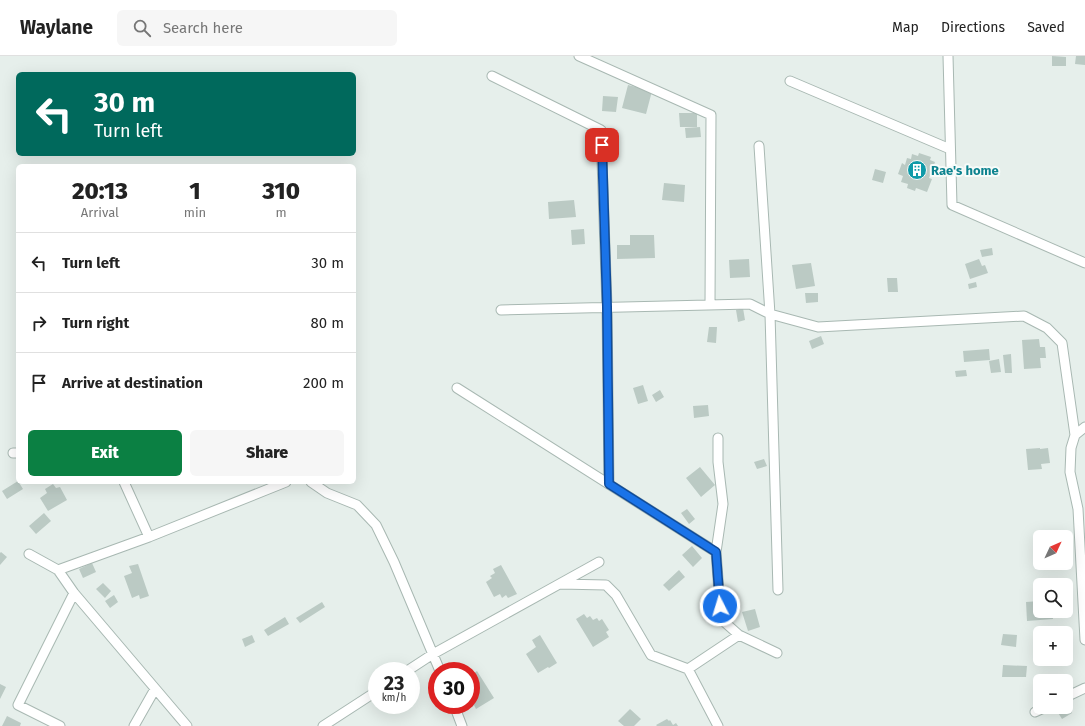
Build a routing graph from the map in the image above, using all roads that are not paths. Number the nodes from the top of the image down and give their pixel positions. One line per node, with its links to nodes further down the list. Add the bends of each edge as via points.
1 (579, 56): 8 (street, via 711,116)
2 (948, 56): 6 (street)
3 (492, 76): 9 (street, via 601,130)
4 (790, 81): 6 (street)
5 (759, 146): 11 (street)
6 (950, 149): 7 (street, via 952,205)
7 (1085, 263)
8 (710, 305): 9 (street); 11 (street, via 750,304)
9 (607, 307): 10 (street); 19 (street)
10 (501, 310)
11 (770, 314): 14 (street, via 818,327 1024,316 1047,328 1062,343); 28 (street)
12 (457, 388): 19 (street)
13 (1085, 427): 14 (street)
14 (1076, 435): 20 (street, via 1071,448 1070,472)
15 (718, 438): 23 (street, via 723,504)
16 (125, 484): 22 (street)
17 (281, 484): 22 (street)
18 (313, 484): 33 (street, via 327,493 357,505 376,525)
19 (609, 484): 23 (street)
20 (1078, 509): 21 (street); 31 (street)
21 (1085, 517)
22 (149, 537): 26 (street)
23 (716, 552): 30 (street, via 721,620)
24 (29, 554): 26 (street)
25 (599, 562): 27 (street)
26 (58, 570): 29 (street)
27 (560, 584): 33 (street); 36 (street, via 606,585 616,595 651,655)
28 (778, 590)
29 (74, 593): 38 (street); 42 (street, via 18,705)
30 (739, 635): 32 (street); 36 (street)
31 (1085, 640)
32 (777, 653)
33 (433, 654): 34 (street); 35 (street)
34 (436, 662)
35 (420, 663)
36 (688, 669): 47 (street)
37 (1085, 688): 39 (street)
38 (155, 689): 43 (street); 44 (street)
39 (1073, 694)
40 (368, 697): 45 (street)
41 (457, 714): 46 (street)
42 (60, 726)
43 (134, 726)
44 (187, 726)
45 (323, 726)
46 (462, 726)
47 (718, 726)

